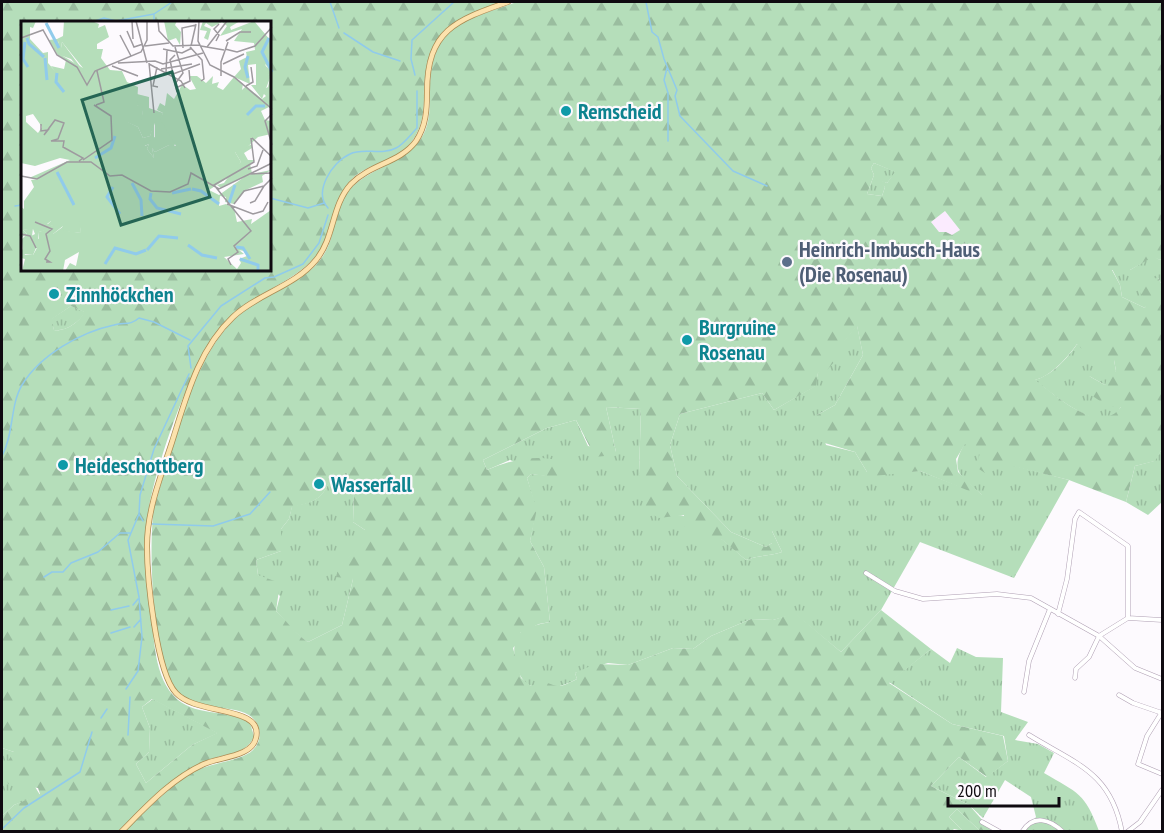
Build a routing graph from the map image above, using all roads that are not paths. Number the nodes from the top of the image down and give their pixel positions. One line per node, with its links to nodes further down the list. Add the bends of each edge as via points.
1 (508, 2): 17 (main road, via 465,18 445,32 429,61 427,115 416,140 402,154 353,182 340,200 328,241 316,260 233,316 210,343 200,363 161,474 148,528 148,568 160,657 167,681 181,698 203,708 244,715 255,725 257,735 254,745 246,751 213,760 184,775)
2 (866, 573): 3 (street, via 895,591 923,599 1011,594 1031,598)
3 (1050, 609): 4 (street); 10 (street, via 1029,661)
4 (1058, 614): 5 (street, via 1079,512 1128,546); 7 (street)
5 (1128, 618): 6 (street); 7 (street)
6 (1162, 620)
7 (1099, 636): 8 (street, via 1089,657 1076,669); 9 (street, via 1135,668)
8 (1075, 678)
9 (1162, 679)
10 (1024, 692)
11 (1119, 695): 12 (street)
12 (1162, 713): 14 (street, via 1147,736 1138,764)
13 (1029, 735): 21 (street, via 1097,777 1114,801)
14 (1162, 774)
15 (1162, 790): 22 (street, via 1140,822)
16 (982, 822): 18 (street)
17 (123, 830)
18 (1000, 831)
19 (1022, 831): 20 (street, via 1029,823 1040,820)
20 (1062, 831)
21 (1122, 831)
22 (1127, 831)

